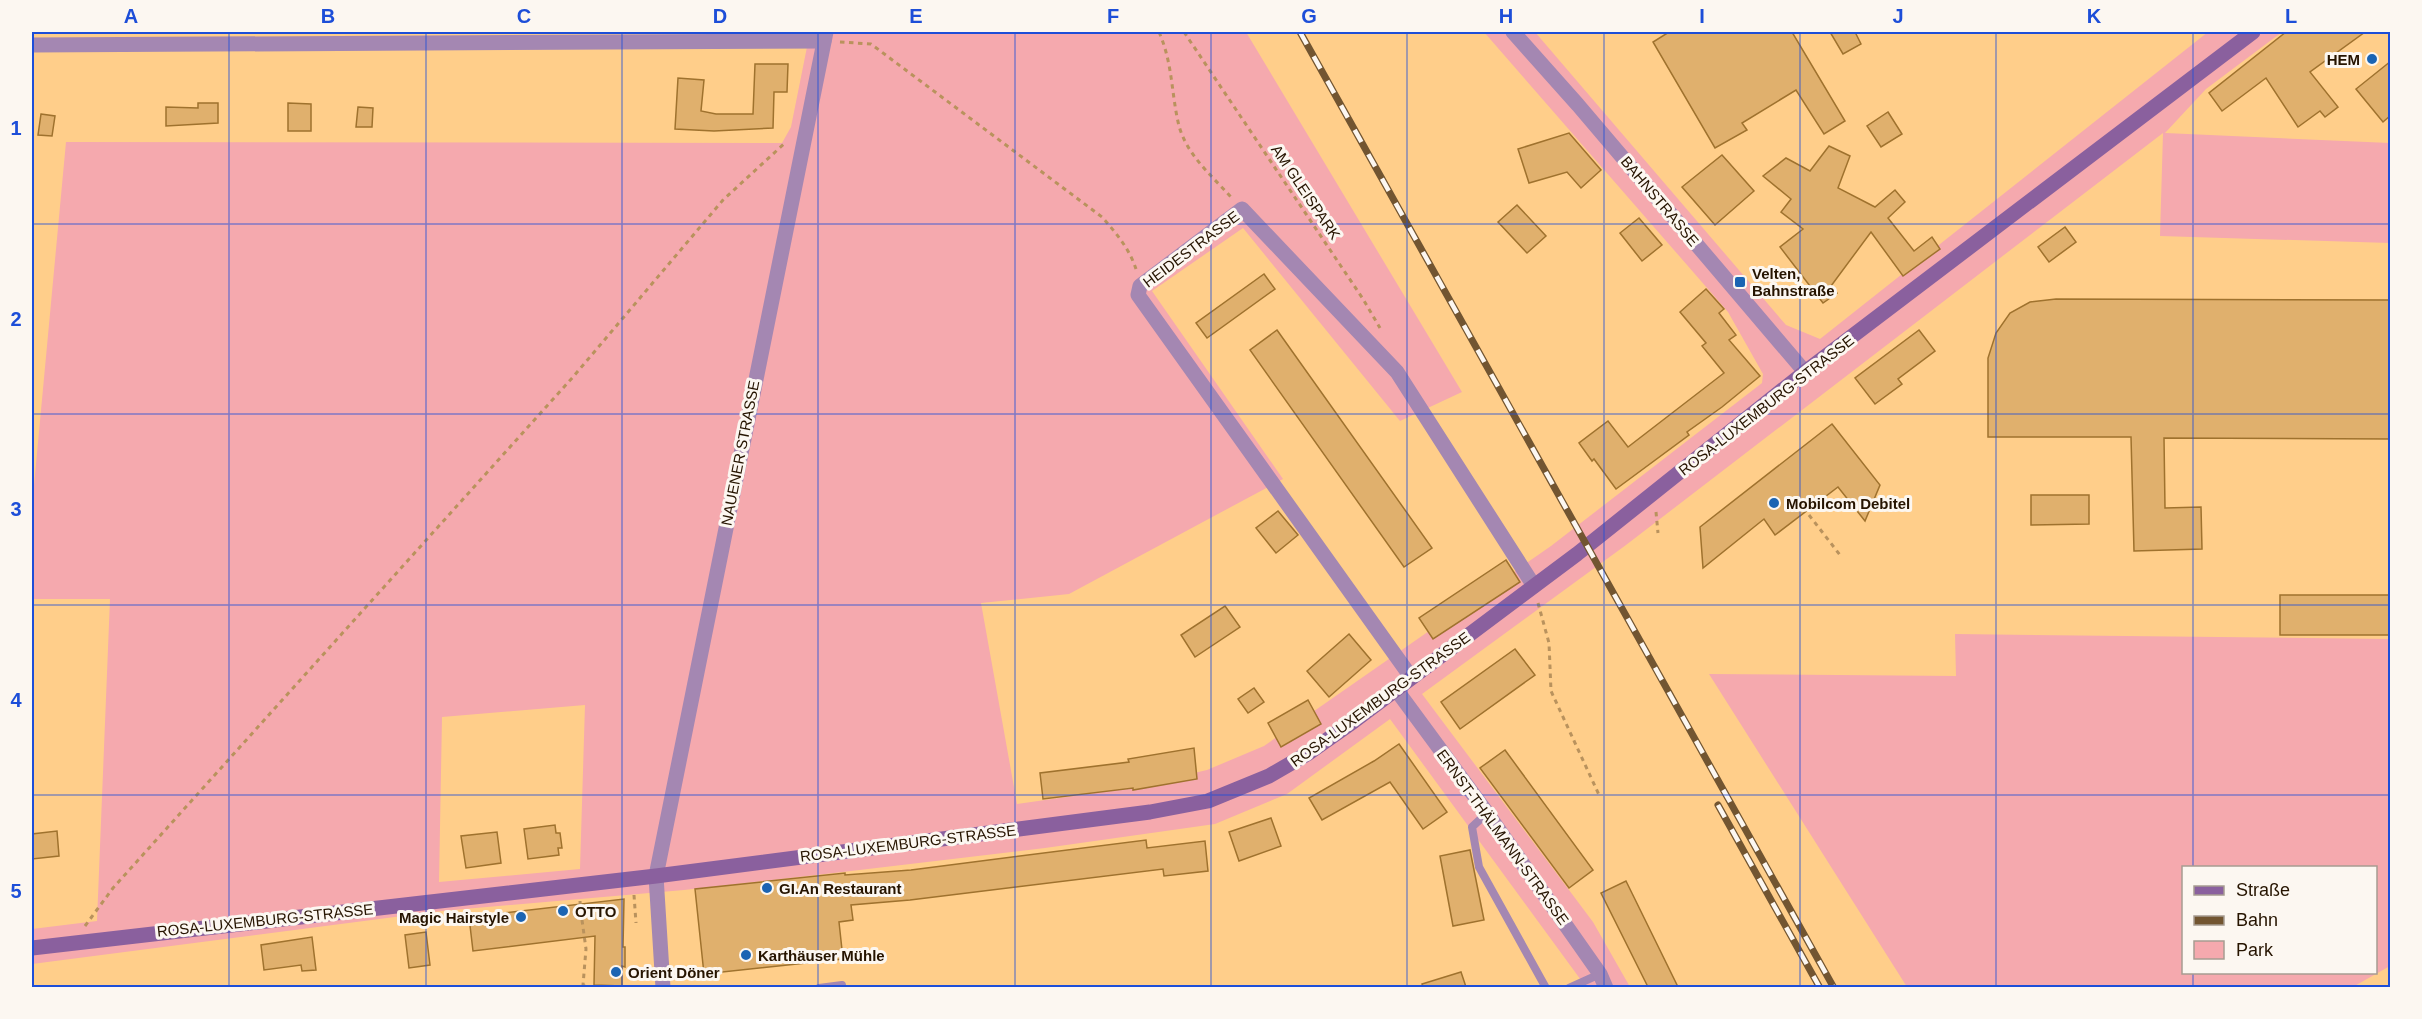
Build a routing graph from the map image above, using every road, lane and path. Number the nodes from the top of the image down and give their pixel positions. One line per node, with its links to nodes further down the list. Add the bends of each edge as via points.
1 (1159, 32): 8 (path, via 1168,52 1180,128 1192,154)
2 (1184, 32): 10 (path, AM GLEISPARK)
3 (1513, 32): 11 (street, BAHNSTRASSE)
4 (2253, 32): 11 (main road, ROSA-LUXEMBURG-STRASSE)
5 (825, 36): 6 (street); 9 (path, via 871,44 1101,217 1120,237); 19 (street, NAUENER STRASSE)
6 (32, 45)
7 (793, 136): 23 (path, via 723,200 573,378 114,888)
8 (1242, 209): 9 (street, HEIDESTRASSE); 14 (street, HEIDESTRASSE, via 1397,372)
9 (1140, 285): 15 (street, HEIDESTRASSE, via 1138,295)
10 (1381, 330)
11 (1805, 372): 14 (main road, ROSA-LUXEMBURG-STRASSE)
12 (1809, 515): 13 (path)
13 (1840, 555)
14 (1534, 586): 15 (main road, ROSA-LUXEMBURG-STRASSE); 17 (path, via 1549,643 1551,691)
15 (1411, 677): 16 (main road, ROSA-LUXEMBURG-STRASSE)
16 (1395, 688): 18 (street, ERNST-THÄLMANN-STRASSE); 19 (main road, ROSA-LUXEMBURG-STRASSE, via 1307,754 1269,776 1208,801 1150,812)
17 (1600, 797)
18 (1486, 813): 25 (street, ERNST-THÄLMANN-STRASSE); 30 (lane, via 1472,826 1479,867)
19 (656, 876): 20 (main road, ROSA-LUXEMBURG-STRASSE); 28 (street, NAUENER STRASSE)
20 (632, 878): 22 (path); 23 (main road, ROSA-LUXEMBURG-STRASSE)
21 (582, 920): 27 (path, via 586,949 584,985)
22 (636, 923)
23 (74, 942): 24 (main road, ROSA-LUXEMBURG-STRASSE)
24 (32, 948)
25 (1604, 981): 31 (lane)
26 (842, 985): 29 (lane)
27 (588, 987)
28 (663, 987)
29 (819, 987)
30 (1546, 987)
31 (1569, 987)

